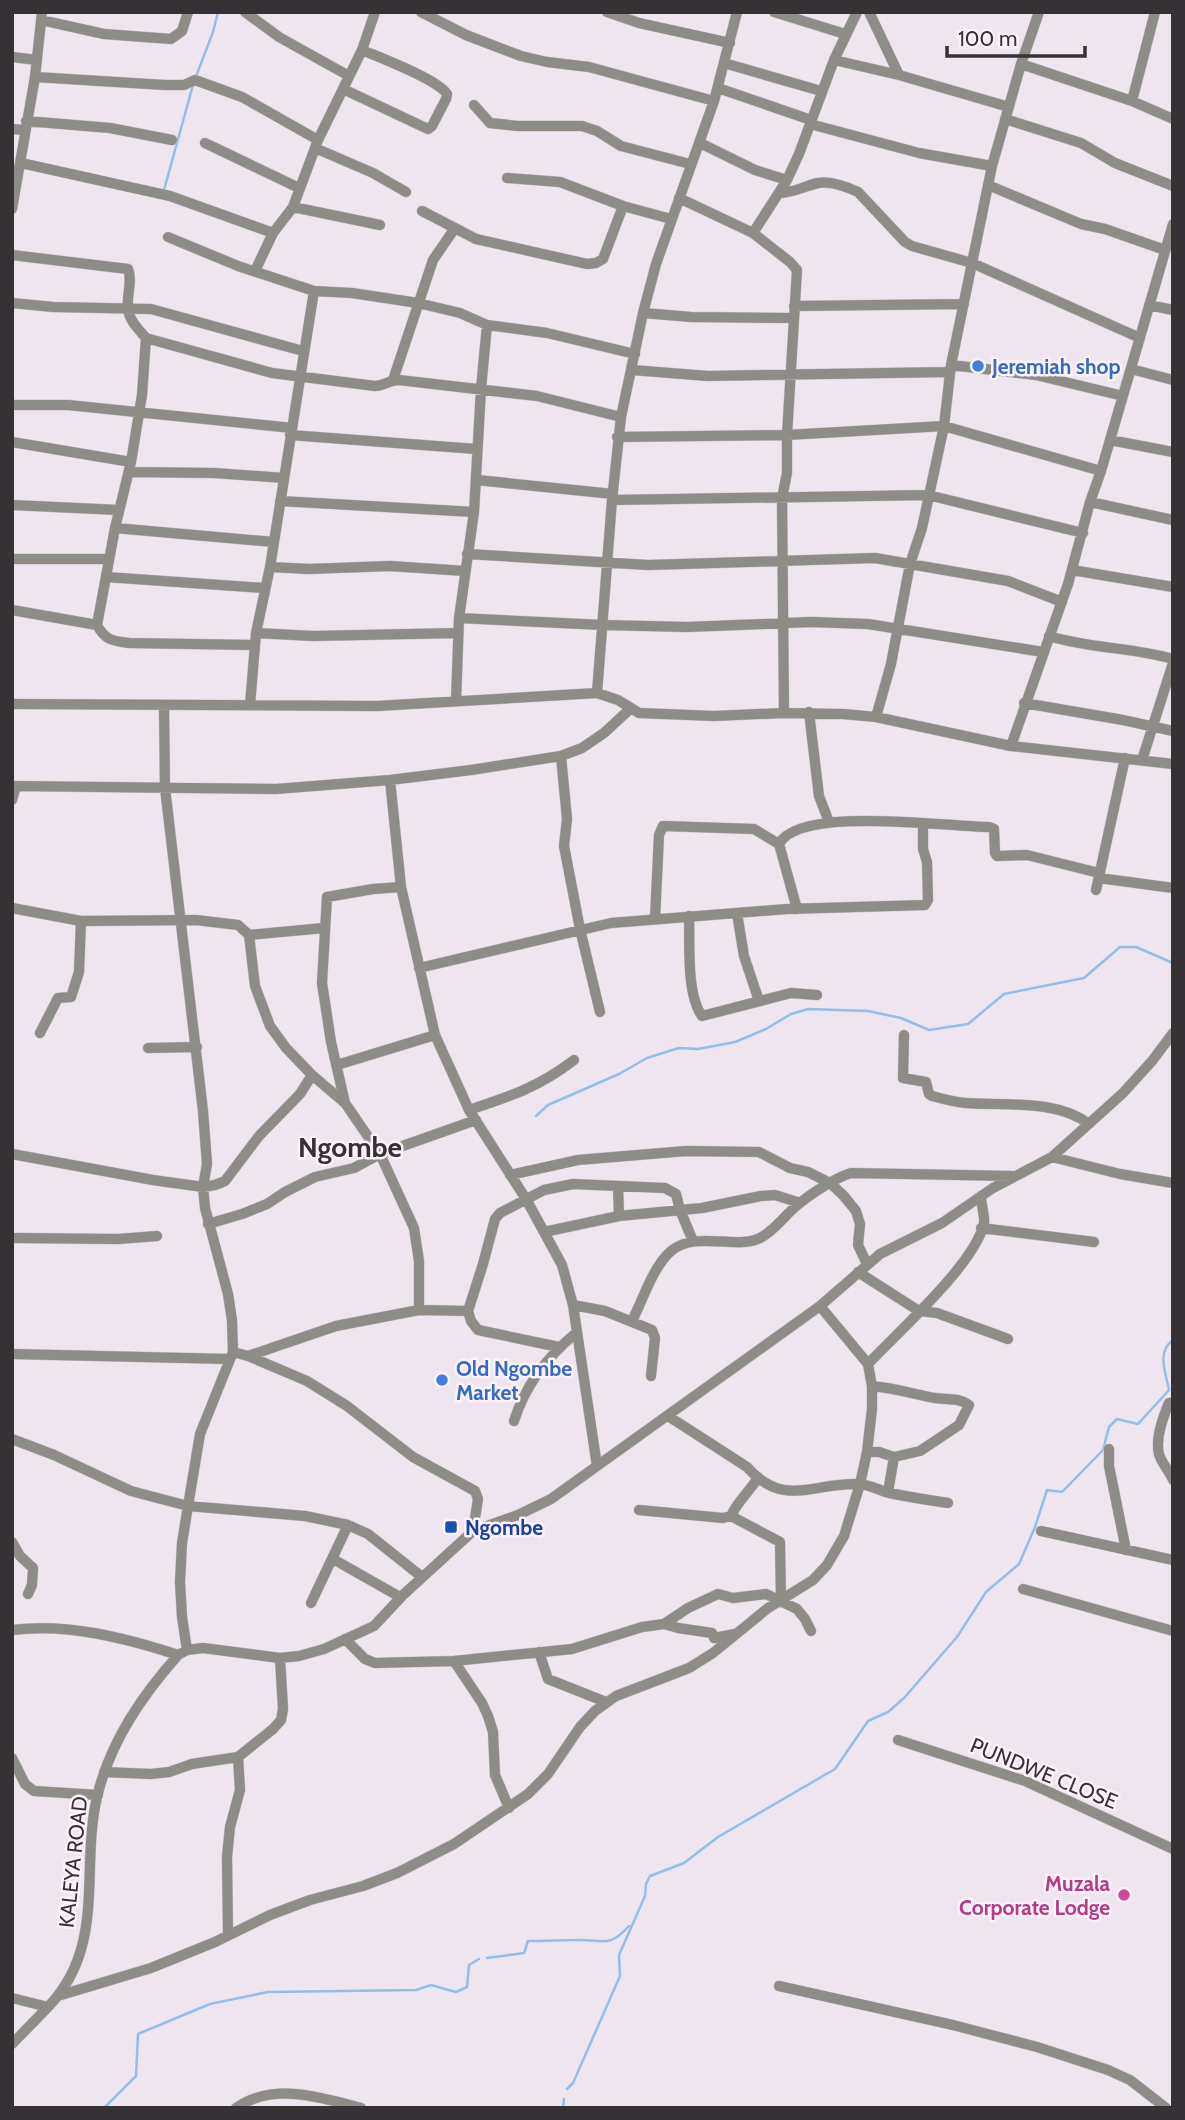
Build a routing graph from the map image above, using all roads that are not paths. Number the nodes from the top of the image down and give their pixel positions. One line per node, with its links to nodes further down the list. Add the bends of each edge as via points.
1 (188, 12): 13 (street, via 182,31 171,39 104,34)
2 (245, 12): 24 (street)
3 (421, 12): 12 (street)
4 (607, 12): 15 (street)
5 (737, 12): 15 (street)
6 (774, 12): 14 (street)
7 (857, 12): 14 (street)
8 (869, 12): 22 (street)
9 (1039, 12): 21 (street)
10 (1155, 12): 29 (street)
11 (374, 13): 16 (street)
12 (433, 15): 28 (street, via 522,56 589,67)
13 (42, 16): 18 (street)
14 (845, 34): 19 (street)
15 (730, 43): 20 (street)
16 (362, 50): 24 (street); 26 (street, via 428,80 444,90 446,99 428,129)
17 (12, 57): 18 (street)
18 (37, 60): 23 (street)
19 (834, 60): 22 (street); 27 (street)
20 (724, 63): 25 (street); 27 (street)
21 (1021, 64): 29 (street); 31 (street)
22 (899, 75): 31 (street)
23 (35, 76): 35 (street); 40 (street, via 165,85 195,80 242,97)
24 (349, 76): 26 (street)
25 (718, 88): 28 (street); 34 (street)
26 (343, 89): 40 (street)
27 (821, 90): 34 (street)
28 (714, 101): 39 (street)
29 (1132, 101): 33 (street)
30 (474, 105): 42 (street, via 490,122 582,127 621,145)
31 (1009, 107): 32 (street)
32 (1006, 119): 43 (street); 47 (street, via 1081,143)
33 (1173, 119)
34 (811, 122): 43 (street, via 919,153); 45 (street)
35 (25, 126): 36 (street); 37 (street, via 110,128); 41 (street)
36 (12, 129)
37 (172, 140)
38 (205, 143): 48 (street)
39 (700, 143): 42 (street); 45 (street)
40 (317, 144): 48 (street); 49 (street)
41 (20, 163): 52 (street); 60 (street, via 170,196)
42 (690, 164): 51 (street)
43 (992, 166): 46 (street)
44 (507, 178): 53 (street, via 560,182)
45 (787, 180): 50 (street)
46 (988, 185): 63 (street, via 1081,224); 65 (street)
47 (1173, 187)
48 (299, 188): 54 (street)
49 (406, 192)
50 (779, 193): 61 (street); 65 (street, via 817,183 850,188 905,242)
51 (679, 198): 56 (street); 61 (street)
52 (13, 205)
53 (623, 206): 56 (street); 59 (street, via 603,259 587,264 476,239)
54 (293, 207): 58 (street); 60 (street)
55 (422, 211): 59 (street)
56 (671, 219): 75 (street)
57 (1173, 224): 63 (street)
58 (380, 225)
59 (455, 228): 69 (street, via 433,260)
60 (273, 233): 66 (street)
61 (753, 233): 72 (street, via 796,267)
62 (168, 237): 66 (street)
63 (1169, 243): 71 (street)
64 (12, 255): 73 (street, via 128,270)
65 (972, 263): 70 (street); 79 (street)
66 (255, 271): 67 (street)
67 (314, 291): 69 (street); 80 (street)
68 (12, 303): 73 (street)
69 (418, 303): 77 (street); 87 (street)
70 (964, 304): 72 (street); 82 (street)
71 (1149, 305): 74 (street); 79 (street)
72 (794, 306): 76 (street)
73 (128, 310): 78 (street); 80 (street, via 151,309)
74 (1173, 310)
75 (643, 313): 76 (street); 81 (street)
76 (793, 318): 85 (street)
77 (487, 325): 81 (street, via 547,333); 89 (street)
78 (146, 338): 86 (street); 92 (street)
79 (1140, 338): 83 (street)
80 (303, 351): 86 (street)
81 (635, 354): 84 (street)
82 (950, 368): 85 (street); 90 (street, via 1036,375); 94 (street)
83 (1131, 369): 88 (street); 90 (street)
84 (632, 370): 85 (street, via 708,376); 93 (street)
85 (791, 375): 96 (street)
86 (299, 378): 87 (street, via 382,386); 95 (street)
87 (393, 380): 89 (street)
88 (1173, 380)
89 (481, 390): 93 (street, via 537,396); 100 (street)
90 (1123, 397): 98 (street)
91 (12, 405): 92 (street)
92 (139, 412): 95 (street); 102 (street)
93 (621, 417): 97 (street)
94 (944, 426): 96 (street); 103 (street); 106 (street)
95 (291, 431): 100 (street); 104 (street)
96 (787, 435): 97 (street); 108 (street)
97 (617, 437): 107 (street)
98 (1110, 440): 101 (street); 103 (street)
99 (12, 442): 102 (street)
100 (476, 449): 105 (street)
101 (1173, 452)
102 (130, 467): 104 (street); 112 (street)
103 (1101, 471): 110 (street)
104 (284, 478): 109 (street)
105 (477, 480): 107 (street); 113 (street)
106 (928, 495): 108 (street); 116 (street); 123 (street)
107 (612, 497): 108 (street); 122 (street)
108 (782, 498): 121 (street)
109 (280, 501): 113 (street); 117 (street)
110 (1090, 502): 114 (street); 116 (street)
111 (12, 505): 112 (street)
112 (119, 510): 115 (street)
113 (474, 512): 118 (street)
114 (1173, 520)
115 (115, 528): 117 (street); 120 (street)
116 (1083, 533): 125 (street)
117 (274, 542): 124 (street)
118 (467, 554): 122 (street); 126 (street)
119 (12, 559): 120 (street)
120 (109, 559): 127 (street)
121 (784, 562): 122 (street); 123 (street, via 875,558); 133 (street)
122 (607, 563): 135 (street)
123 (910, 564): 130 (street, via 1008,581); 136 (street)
124 (270, 567): 126 (street); 129 (street)
125 (1072, 570): 128 (street); 130 (street)
126 (465, 571): 132 (street)
127 (106, 577): 129 (street); 134 (street)
128 (1173, 587)
129 (264, 588): 137 (street)
130 (1062, 602): 139 (street)
131 (12, 610): 134 (street)
132 (459, 618): 135 (street); 138 (street)
133 (785, 624): 135 (street); 136 (street, via 868,624); 151 (street)
134 (97, 625): 140 (street, via 103,636 115,642)
135 (603, 625): 143 (street)
136 (897, 631): 141 (street); 152 (street)
137 (256, 632): 138 (street, via 313,636); 140 (street)
138 (458, 633): 144 (street)
139 (1049, 636): 141 (street); 142 (street)
140 (254, 645): 147 (street)
141 (1043, 652): 145 (street)
142 (1173, 661): 153 (street)
143 (597, 692): 144 (street); 149 (street)
144 (456, 701): 147 (street)
145 (1024, 703): 153 (street); 155 (street)
146 (12, 704): 148 (street)
147 (250, 705): 148 (street)
148 (164, 706): 162 (street)
149 (631, 709): 151 (street, via 714,716); 156 (street, via 593,740)
150 (809, 712): 151 (street); 152 (street); 164 (street, via 819,796)
151 (784, 713)
152 (876, 717): 155 (street)
153 (1154, 726): 154 (street); 158 (street)
154 (1173, 731)
155 (1011, 746): 157 (street)
156 (561, 756): 160 (street); 179 (street, via 567,819 564,846)
157 (1125, 758): 158 (street); 167 (street)
158 (1142, 760): 159 (street)
159 (1173, 764)
160 (390, 780): 162 (street, via 276,789); 168 (street)
161 (14, 786): 162 (street); 163 (street)
162 (165, 788): 176 (street)
163 (12, 800)
164 (829, 822): 165 (street); 166 (street, via 799,829)
165 (923, 823): 167 (street, via 992,827 997,856 1027,855); 172 (street, via 928,862 925,905)
166 (779, 844): 172 (street); 175 (street, via 754,829 663,826)
167 (1099, 875): 169 (street); 170 (street)
168 (401, 887): 178 (street, via 329,895); 181 (street)
169 (1173, 888)
170 (1096, 890)
171 (12, 908): 177 (street)
172 (797, 909): 173 (street)
173 (737, 913): 174 (street); 183 (street, via 744,956)
174 (690, 916): 175 (street); 183 (street, via 690,968 700,1015)
175 (655, 919): 179 (street)
176 (182, 920): 177 (street); 180 (street, via 239,925); 189 (street)
177 (81, 921): 185 (street, via 79,972 71,997 58,998)
178 (324, 928): 180 (street); 192 (street, via 325,1015)
179 (579, 929): 181 (street); 184 (street)
180 (249, 935): 193 (street, via 266,1018)
181 (419, 968): 187 (street)
182 (817, 995): 183 (street, via 791,993)
183 (759, 1001)
184 (600, 1012)
185 (40, 1032)
186 (1173, 1032): 197 (street, via 1138,1077)
187 (435, 1035): 192 (street); 195 (street)
188 (904, 1035): 197 (street, via 903,1078 926,1082 932,1096 1055,1109)
189 (197, 1047): 190 (street); 206 (street)
190 (148, 1048)
191 (575, 1060): 195 (street, via 522,1093)
192 (337, 1065): 194 (street)
193 (312, 1075): 194 (street); 206 (street, via 225,1181)
194 (345, 1103): 199 (street)
195 (469, 1110): 196 (street)
196 (476, 1120): 199 (street); 201 (street)
197 (1089, 1124): 200 (street)
198 (12, 1154): 206 (street)
199 (380, 1154): 212 (street, via 354,1168 315,1177 267,1204); 222 (street, via 414,1228)
200 (1052, 1157): 202 (street); 203 (street)
201 (510, 1175): 204 (street, via 578,1160 737,1150 759,1152); 208 (street)
202 (1015, 1176): 204 (street, via 851,1173); 207 (street)
203 (1173, 1183)
204 (830, 1184): 209 (street); 219 (street, via 856,1211)
205 (618, 1186): 208 (street, via 573,1184); 210 (street, via 665,1188 676,1194); 211 (street)
206 (204, 1187): 212 (street)
207 (981, 1196): 213 (street); 219 (street)
208 (526, 1199): 214 (street); 223 (street, via 495,1219)
209 (800, 1203): 210 (street, via 775,1195); 217 (street, via 759,1239)
210 (680, 1210): 211 (street); 217 (street)
211 (619, 1216): 214 (street)
212 (208, 1224): 230 (street, via 228,1294)
213 (981, 1228): 218 (street); 224 (street, via 971,1250)
214 (544, 1232): 220 (street, via 562,1265)
215 (157, 1236): 216 (street)
216 (12, 1238)
217 (692, 1241): 225 (street, via 665,1258)
218 (1094, 1242)
219 (863, 1268): 221 (street); 224 (street)
220 (573, 1306): 225 (street); 226 (street)
221 (820, 1306): 232 (street); 236 (street)
222 (419, 1310): 223 (street); 231 (street, via 335,1326)
223 (468, 1311): 228 (street, via 478,1329)
224 (919, 1311): 227 (street); 232 (street)
225 (632, 1321): 233 (street, via 654,1333)
226 (576, 1333): 228 (street); 242 (street)
227 (1008, 1339)
228 (559, 1347): 237 (street, via 526,1389)
229 (12, 1354): 230 (street)
230 (231, 1355): 231 (street); 248 (street, via 200,1434)
231 (248, 1356): 252 (street, via 307,1381 413,1457 475,1491 478,1499)
232 (868, 1364): 234 (street)
233 (651, 1376)
234 (872, 1386): 240 (street); 241 (street, via 957,1399 969,1405 959,1425 939,1439 920,1451)
235 (1173, 1402): 244 (street, via 1164,1415 1159,1437 1159,1455)
236 (668, 1416): 242 (street); 243 (street)
237 (514, 1421)
238 (12, 1440): 248 (street, via 131,1491)
239 (1109, 1449): 255 (street)
240 (867, 1452): 241 (street); 245 (street)
241 (894, 1457): 246 (street)
242 (597, 1466): 252 (street, via 551,1499)
243 (757, 1479): 245 (street, via 789,1491); 250 (street)
244 (1173, 1480)
245 (860, 1484): 246 (street); 262 (street, via 844,1536 827,1565)
246 (888, 1492): 247 (street)
247 (948, 1503)
248 (188, 1506): 251 (street, via 305,1516); 271 (street, via 180,1582)
249 (639, 1510): 250 (street)
250 (731, 1516): 262 (street, via 780,1542)
251 (348, 1525): 256 (street); 258 (street, via 368,1534)
252 (472, 1531): 258 (street)
253 (1041, 1531): 255 (street)
254 (12, 1542): 260 (street, via 33,1568)
255 (1126, 1550): 257 (street)
256 (333, 1559): 261 (street); 263 (street)
257 (1173, 1560)
258 (422, 1577): 261 (street)
259 (1023, 1589): 267 (street)
260 (28, 1594)
261 (400, 1597): 269 (street, via 373,1626)
262 (781, 1601): 264 (street, via 766,1594 733,1598 718,1594); 266 (street, via 797,1609); 268 (street)
263 (311, 1603)
264 (664, 1624): 268 (street, via 712,1633 714,1638); 270 (street, via 572,1649)
265 (12, 1630): 271 (street, via 88,1632)
266 (811, 1631)
267 (1173, 1631)
268 (740, 1633): 274 (street, via 689,1668)
269 (345, 1639): 272 (street, via 324,1649); 273 (street, via 375,1663)
270 (539, 1652): 273 (street); 274 (street, via 548,1679)
271 (182, 1653): 272 (street, via 203,1648); 278 (street, KALEYA ROAD, via 135,1707)
272 (279, 1658): 276 (street, via 281,1720)
273 (454, 1661): 280 (street, via 488,1716 495,1775)
274 (606, 1702): 280 (street, via 580,1727 548,1774)
275 (898, 1740): 281 (street, PUNDWE CLOSE, via 1025,1781)
276 (238, 1757): 278 (street, via 192,1763 169,1772); 282 (street, via 240,1790 227,1849)
277 (12, 1758): 279 (street, via 25,1784 34,1791)
278 (104, 1772): 279 (street, KALEYA ROAD)
279 (97, 1795): 284 (street, KALEYA ROAD, via 83,1948)
280 (509, 1808): 282 (street, via 454,1844 397,1873 310,1900)
281 (1173, 1849)
282 (228, 1934): 284 (street, via 150,1968)
283 (779, 1986): 290 (street, via 1037,2047 1130,2080)
284 (61, 1995): 286 (street, KALEYA ROAD)
285 (12, 1998): 286 (street)
286 (48, 2007): 287 (street, KALEYA ROAD)
287 (12, 2044)
288 (236, 2108): 289 (street, via 246,2100 284,2094)
289 (361, 2108)
290 (1166, 2108)

